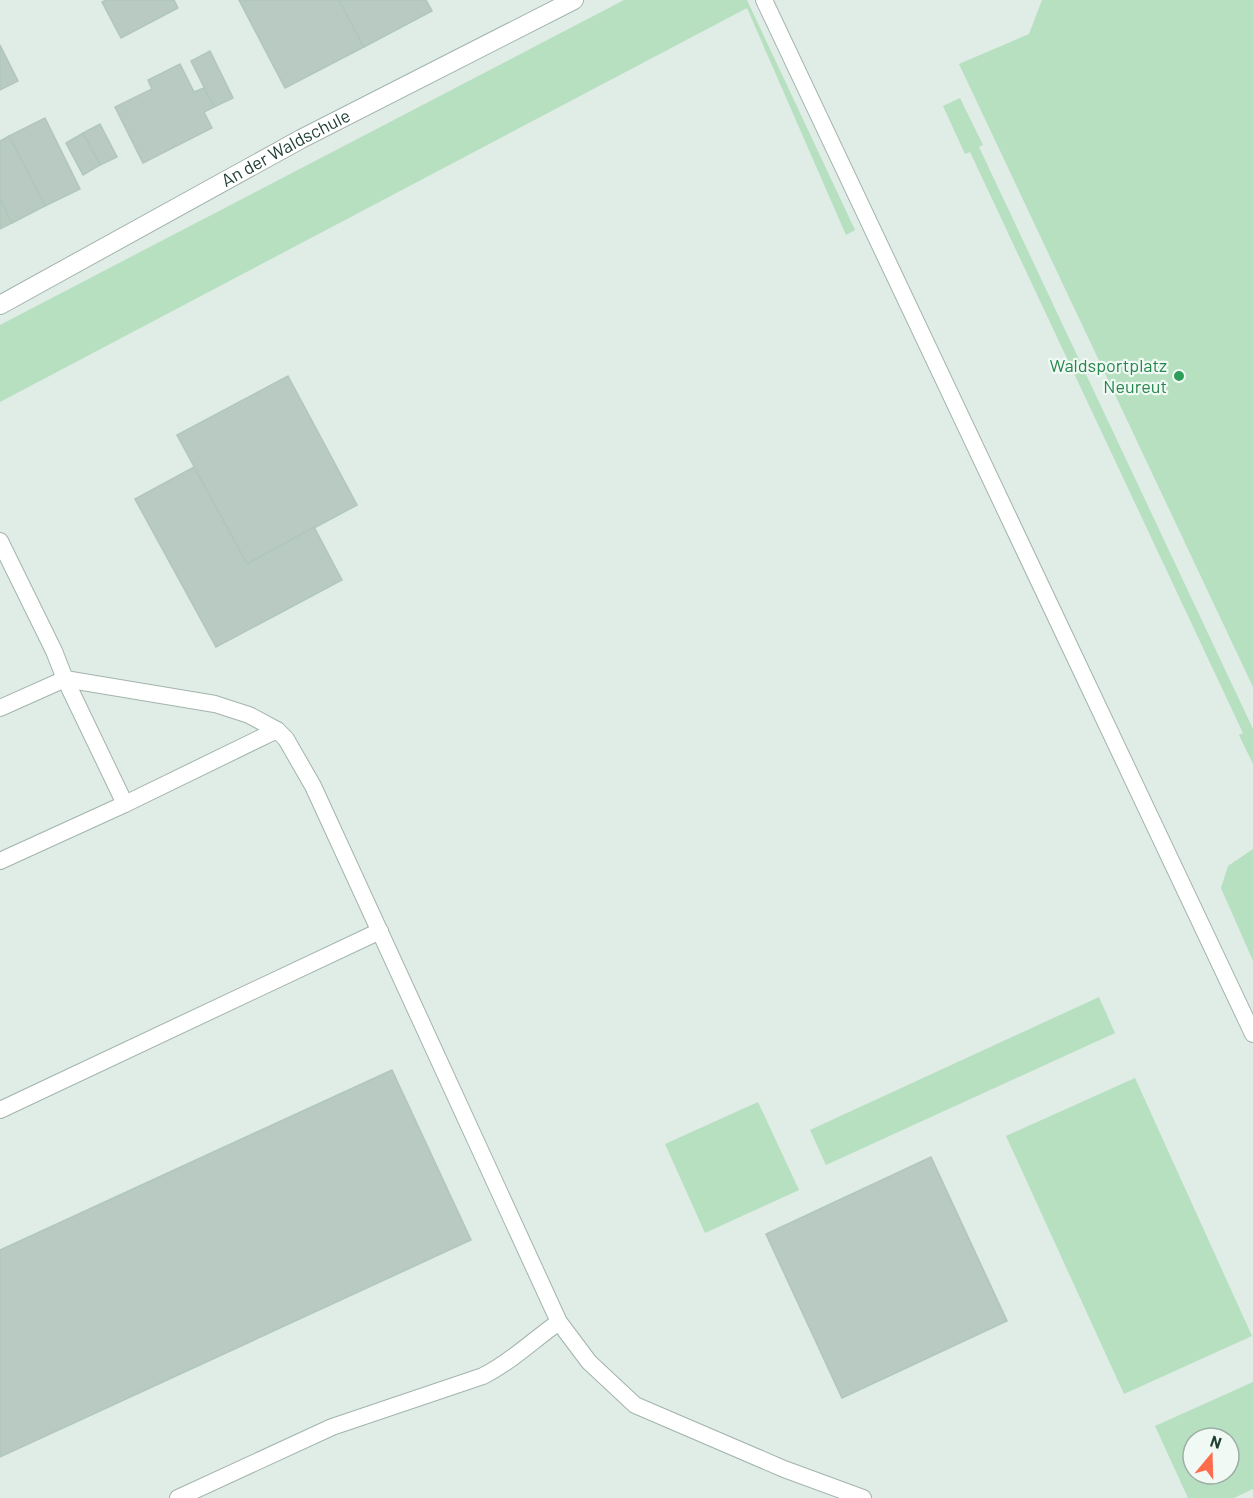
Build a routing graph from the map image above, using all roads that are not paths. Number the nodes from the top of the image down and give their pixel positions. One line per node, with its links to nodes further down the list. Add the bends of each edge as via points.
1 (574, 0): 3 (street, An der Waldschule, via 301,139)
2 (764, 0): 11 (lane)
3 (0, 305)
4 (0, 541): 5 (lane)
5 (64, 679): 6 (lane); 7 (lane, via 215,704); 8 (lane)
6 (0, 708)
7 (278, 730): 8 (lane); 10 (lane, via 313,786)
8 (125, 804): 9 (lane)
9 (0, 861)
10 (380, 931): 12 (lane); 13 (lane)
11 (1253, 1034)
12 (0, 1110)
13 (559, 1322): 14 (lane, via 500,1368 483,1376 332,1427); 15 (lane, via 589,1362 635,1405)
14 (178, 1498)
15 (863, 1498)

